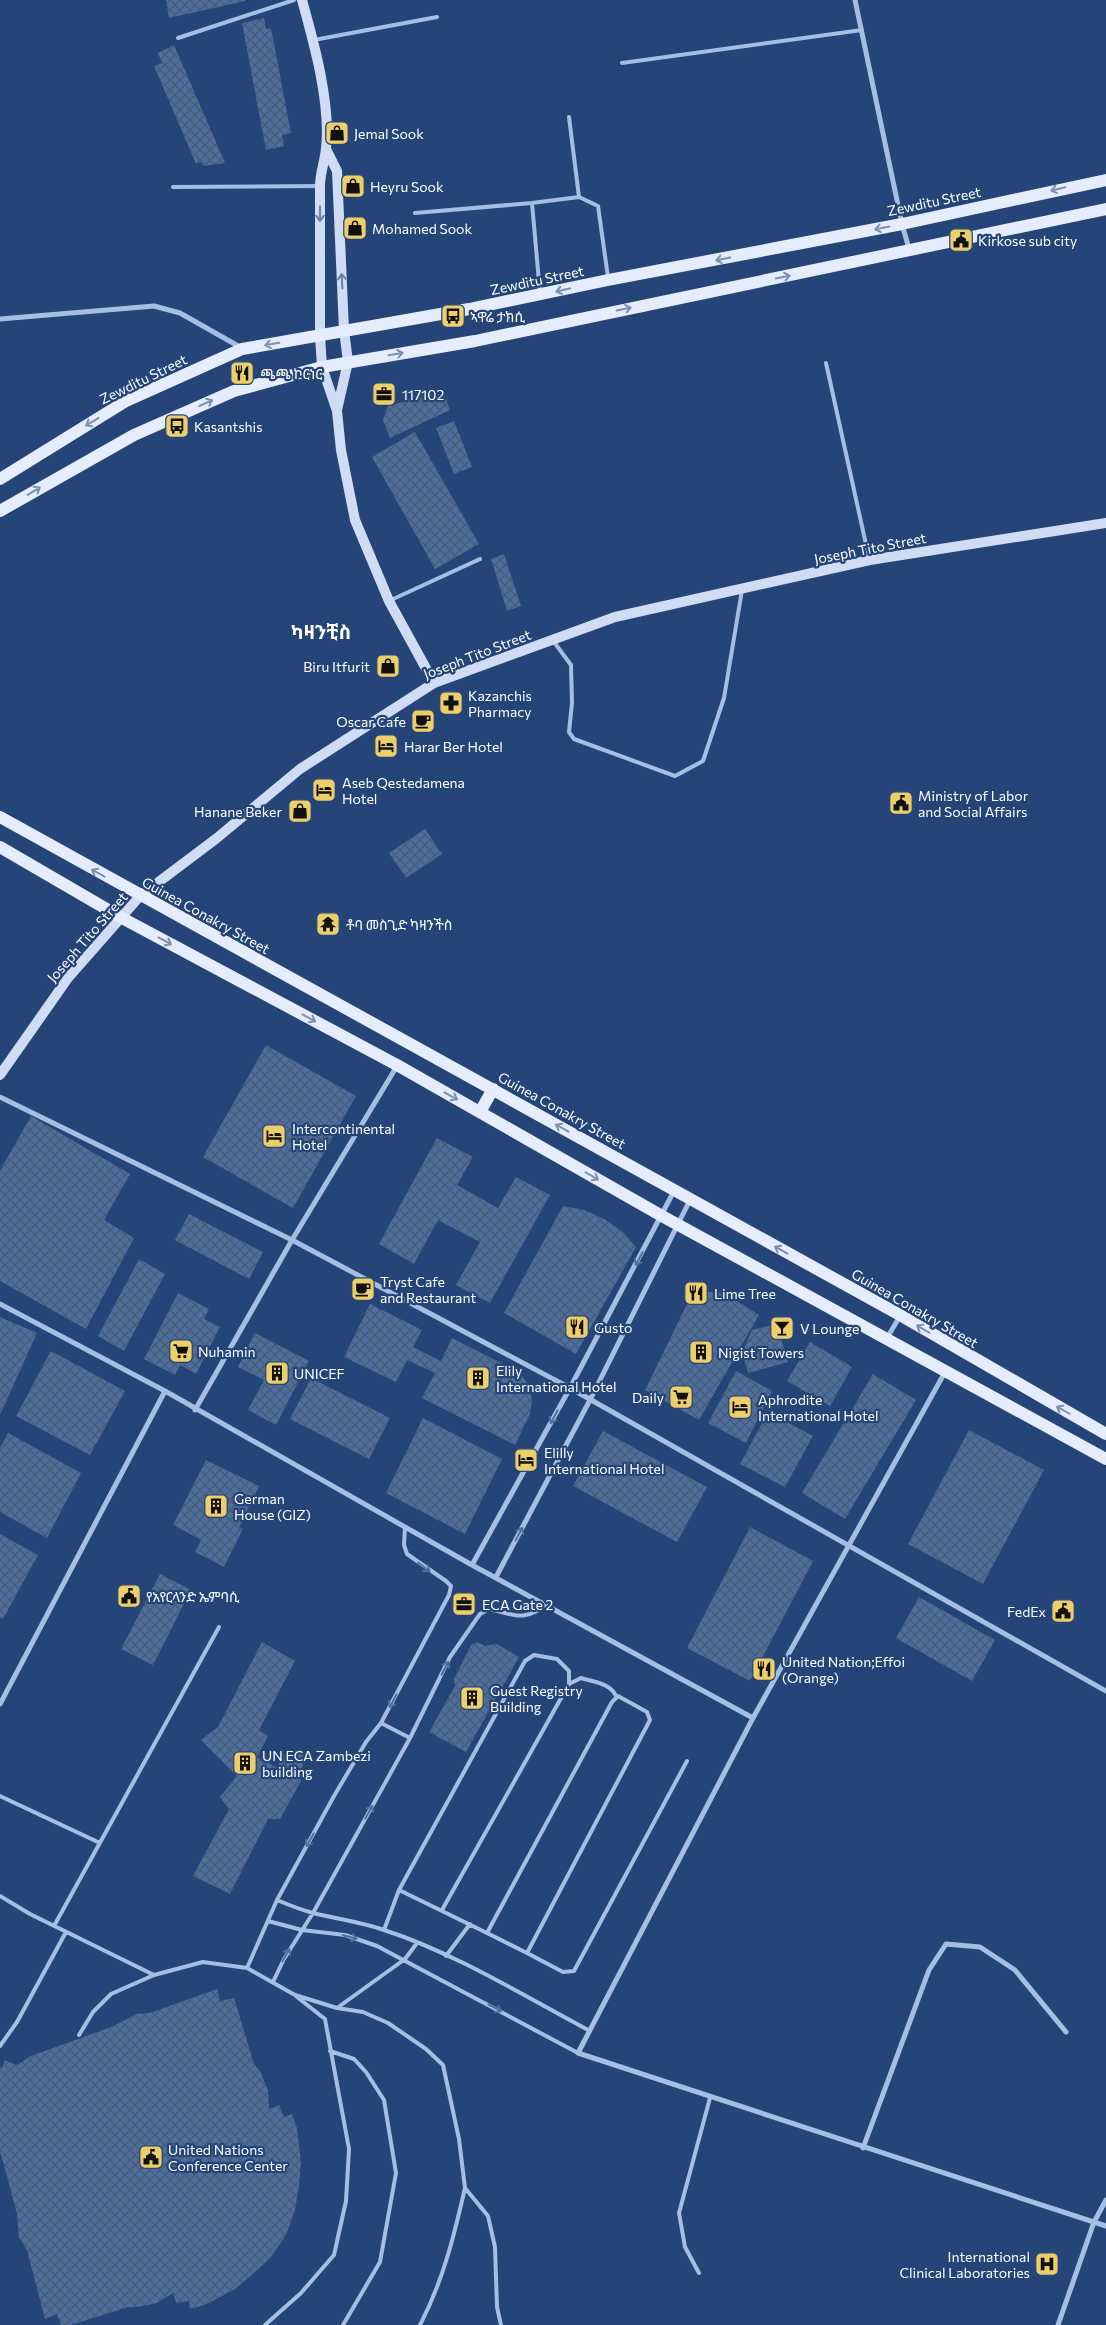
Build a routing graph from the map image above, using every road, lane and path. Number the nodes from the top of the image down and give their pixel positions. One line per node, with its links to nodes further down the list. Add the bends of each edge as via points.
1 (294, 0): 6 (lane)
2 (302, 0): 7 (main road)
3 (855, 0): 5 (street)
4 (437, 16): 7 (lane)
5 (862, 30): 8 (lane); 18 (street)
6 (178, 38)
7 (313, 40): 10 (main road, via 326,114)
8 (622, 63)
9 (569, 117): 14 (lane)
10 (326, 148): 12 (main road); 23 (main road, one-way to 10, via 337,171)
11 (1106, 180): 18 (main road, Zewditu Street, one-way to 18)
12 (320, 186): 13 (lane); 24 (main road, one-way to 24)
13 (173, 187)
14 (578, 197): 15 (lane); 20 (lane, via 598,206)
15 (532, 203): 17 (lane); 21 (lane)
16 (1106, 209): 19 (main road)
17 (415, 213)
18 (902, 224): 19 (street); 20 (main road, Zewditu Street, one-way to 20)
19 (910, 252): 26 (main road, one-way to 19, via 475,341)
20 (608, 280): 21 (main road, Zewditu Street, one-way to 21)
21 (540, 295): 23 (main road, Zewditu Street)
22 (0, 318): 25 (street, via 154,306 180,313)
23 (344, 330): 24 (main road, Zewditu Street); 26 (main road)
24 (320, 336): 25 (main road, Zewditu Street, one-way to 25); 28 (main road)
25 (242, 349): 30 (main road, Zewditu Street, one-way to 30, via 126,401)
26 (348, 362): 28 (main road); 29 (main road)
27 (826, 363): 34 (lane)
28 (322, 367): 29 (main road); 31 (main road, one-way to 28, via 134,435 234,391)
29 (337, 411): 36 (main road, via 340,450 355,520)
30 (0, 479)
31 (0, 511)
32 (1106, 524): 34 (main road, Joseph Tito Street)
33 (480, 559): 36 (lane)
34 (870, 560): 35 (main road, Joseph Tito Street)
35 (742, 588): 37 (main road, Joseph Tito Street, via 615,616); 37 (lane, via 724,698 703,760 675,776 574,739 569,732 571,665)
36 (389, 601): 38 (main road)
37 (552, 640): 38 (main road, Joseph Tito Street)
38 (434, 683): 41 (main road, Joseph Tito Street, via 300,769)
39 (0, 818): 41 (main road, Guinea Conakry Street, one-way to 39)
40 (0, 847): 42 (main road)
41 (140, 896): 42 (main road, Joseph Tito Street); 45 (main road, Guinea Conakry Street)
42 (122, 918): 43 (main road, one-way to 43); 44 (main road, Joseph Tito Street, via 68,978)
43 (397, 1065): 47 (main road, one-way to 47); 52 (street)
44 (0, 1075)
45 (493, 1089): 47 (main road); 48 (main road, Guinea Conakry Street, one-way to 45)
46 (0, 1097): 52 (street)
47 (480, 1112): 50 (main road, one-way to 50)
48 (674, 1191): 49 (main road, Guinea Conakry Street); 50 (street)
49 (690, 1200): 51 (street); 54 (main road, Guinea Conakry Street, one-way to 49)
50 (662, 1216): 51 (main road); 57 (street, one-way to 57)
51 (677, 1224): 55 (main road); 59 (street)
52 (292, 1240): 57 (street); 60 (street)
53 (0, 1304): 58 (street)
54 (900, 1315): 55 (street); 61 (main road, Guinea Conakry Street, one-way to 54)
55 (887, 1338): 56 (main road)
56 (946, 1371): 62 (main road); 64 (street)
57 (570, 1388): 59 (street); 65 (street, one-way to 65)
58 (165, 1391): 60 (street); 72 (street)
59 (590, 1400): 64 (street); 66 (street, one-way to 59)
60 (195, 1410): 63 (street)
61 (1106, 1434)
62 (1106, 1459)
63 (405, 1527): 65 (street); 74 (lane, one-way to 74, via 407,1554 451,1586)
64 (850, 1545): 70 (street); 73 (street)
65 (472, 1565): 66 (street)
66 (496, 1577): 67 (street)
67 (547, 1605): 73 (street); 75 (lane, one-way to 67, via 450,1658 480,1614 489,1609 531,1616)
68 (219, 1627): 78 (lane)
69 (569, 1684): 71 (lane, via 581,1678 607,1686); 79 (lane, via 569,1671 557,1659 534,1655 525,1661); 82 (lane)
70 (1106, 1691)
71 (616, 1696): 90 (lane); 92 (lane, via 647,1712 650,1720)
72 (0, 1704)
73 (753, 1718): 100 (street)
74 (381, 1722): 75 (lane); 81 (lane, one-way to 81, via 338,1789)
75 (410, 1738): 83 (lane, one-way to 75)
76 (687, 1761): 92 (lane, via 574,1971 563,1972)
77 (0, 1796): 78 (lane)
78 (100, 1843): 86 (lane)
79 (399, 1890): 82 (lane); 88 (lane)
80 (0, 1896): 86 (lane)
81 (277, 1900): 83 (lane); 84 (lane)
82 (442, 1910): 85 (lane)
83 (313, 1913): 87 (lane); 88 (lane)
84 (268, 1921): 87 (lane); 95 (lane)
85 (470, 1924): 90 (lane); 93 (lane)
86 (54, 1926): 89 (lane)
87 (302, 1930): 94 (lane, one-way to 94, via 344,1935); 97 (lane, one-way to 87)
88 (384, 1930): 91 (lane)
89 (66, 1932): 96 (lane); 103 (lane)
90 (487, 1933): 92 (lane)
91 (417, 1943): 93 (lane); 94 (lane)
92 (527, 1953)
93 (446, 1956): 100 (lane)
94 (405, 1959): 99 (lane); 105 (lane, one-way to 105)
95 (247, 1968): 96 (lane, via 203,1962); 97 (lane)
96 (154, 1975): 102 (lane, via 111,1994 93,2012)
97 (273, 1982): 98 (lane)
98 (295, 1995): 99 (lane); 104 (lane, via 325,2019)
99 (337, 2008): 108 (lane, via 363,2012 388,2023 443,2065 459,2139)
100 (590, 2031): 105 (street)
101 (1066, 2032): 107 (street, via 1015,1970 980,1947 946,1944 929,1970)
102 (79, 2035)
103 (0, 2046)
104 (330, 2051): 113 (lane, via 349,2149 344,2210 334,2255 301,2293); 114 (lane, via 354,2059 384,2100 396,2173 380,2262)
105 (578, 2053): 106 (street)
106 (710, 2098): 107 (street); 112 (lane, via 680,2213 685,2247)
107 (863, 2148): 110 (street)
108 (465, 2188): 115 (lane, via 448,2258 435,2296); 116 (lane, via 488,2216 495,2247 497,2307)
109 (1106, 2200): 110 (street)
110 (1094, 2222): 111 (street); 117 (street)
111 (1106, 2226)
112 (699, 2273)
113 (265, 2325)
114 (343, 2325)
115 (420, 2325)
116 (501, 2325)
117 (1058, 2325)

